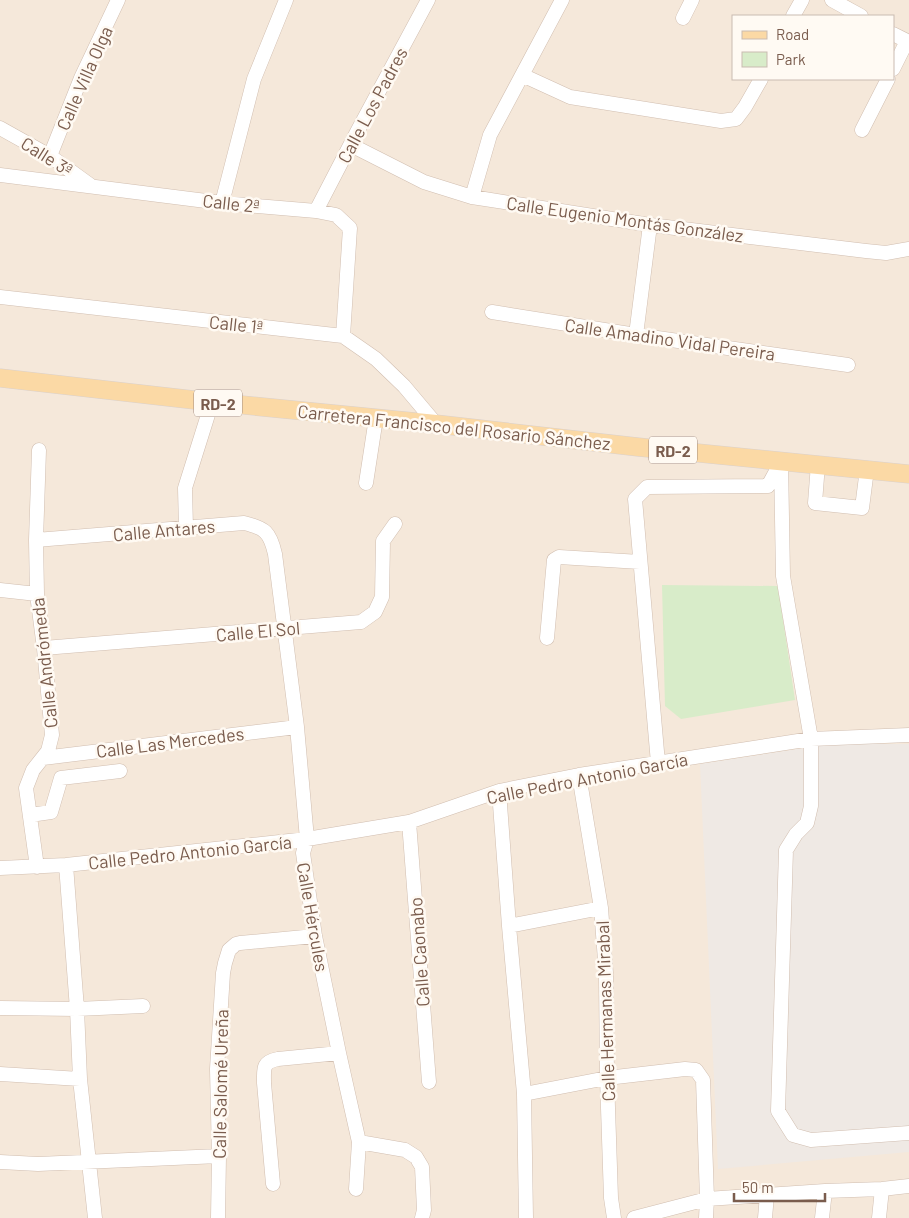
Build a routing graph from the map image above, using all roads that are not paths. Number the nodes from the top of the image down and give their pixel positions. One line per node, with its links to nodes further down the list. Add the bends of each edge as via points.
1 (118, 0): 20 (street, Calle Villa Olga, via 81,78)
2 (286, 0): 24 (street, via 254,79)
3 (428, 0): 19 (street, Calle Los Padres)
4 (562, 0): 14 (street)
5 (692, 0): 10 (street)
6 (802, 0): 8 (street)
7 (832, 0): 9 (street)
8 (794, 15)
9 (859, 15)
10 (682, 18)
11 (894, 35): 12 (street)
12 (908, 42): 13 (street)
13 (894, 67)
14 (522, 75): 15 (street, via 570,96 721,121 736,119 746,108); 23 (street, via 490,135)
15 (760, 80)
16 (887, 80): 18 (street)
17 (0, 128): 20 (street, Calle 3ª)
18 (862, 130)
19 (350, 145): 23 (street, Calle Eugenio Montás González, via 424,182); 25 (street, Calle Los Padres)
20 (50, 156): 22 (street, Calle 3ª)
21 (0, 175): 22 (street, Calle 2ª)
22 (92, 186): 24 (street, Calle 2ª)
23 (472, 197): 26 (street, Calle Eugenio Montás González)
24 (222, 203): 25 (street, Calle 2ª)
25 (316, 211): 31 (street, Calle 2ª, via 336,215 350,228)
26 (650, 225): 27 (street, Calle Eugenio Montás González, via 886,253); 30 (street)
27 (909, 249)
28 (0, 297): 31 (street, Calle 1ª)
29 (492, 312): 30 (street, Calle Amadino Vidal Pereira)
30 (636, 335): 32 (street, Calle Amadino Vidal Pereira)
31 (343, 336): 36 (street, Calle 1ª, via 376,359)
32 (848, 365)
33 (0, 378): 34 (main road, Carretera Francisco del Rosario Sánchez / RD-2)
34 (212, 402): 35 (main road, Carretera Francisco del Rosario Sánchez / RD-2); 44 (street, via 185,488)
35 (376, 418): 36 (main road, Carretera Francisco del Rosario Sánchez / RD-2); 42 (street)
36 (436, 424): 38 (main road, Carretera Francisco del Rosario Sánchez / RD-2)
37 (39, 450): 45 (street, Calle Andrómeda)
38 (782, 461): 39 (main road, Carretera Francisco del Rosario Sánchez / RD-2); 47 (street, via 768,486 647,487 634,499); 55 (street, via 783,576)
39 (818, 464): 40 (main road, Carretera Francisco del Rosario Sánchez / RD-2); 40 (street, via 815,503 862,508)
40 (867, 469): 41 (main road, Carretera Francisco del Rosario Sánchez / RD-2)
41 (909, 474)
42 (366, 483)
43 (395, 524): 50 (street, Calle El Sol, via 383,541 382,597 375,612 361,622)
44 (186, 528): 45 (street, Calle Antares); 46 (street, Calle Antares, via 244,523 256,526 266,532)
45 (36, 540): 49 (street, Calle Andrómeda)
46 (275, 554): 50 (street, Calle Hércules)
47 (640, 562): 51 (street, via 559,557 554,560); 57 (street)
48 (0, 590): 49 (street)
49 (37, 594): 52 (street, Calle Andrómeda)
50 (285, 628): 52 (street, Calle El Sol); 53 (street, Calle Hércules)
51 (547, 638)
52 (44, 648): 56 (street, Calle Andrómeda, via 52,735)
53 (297, 727): 56 (street, Calle Las Mercedes); 63 (street, Calle Hércules)
54 (909, 735): 55 (street, Calle Pedro Antonio García)
55 (811, 739): 57 (street, Calle Pedro Antonio García); 79 (street, via 810,806 806,823 786,850 778,1111 793,1135 812,1140)
56 (43, 758): 61 (street, Calle Andrómeda, via 33,770 26,788)
57 (658, 763): 59 (street, Calle Pedro Antonio García)
58 (120, 771): 61 (street, via 61,778 51,812)
59 (579, 775): 60 (street, Calle Pedro Antonio García); 67 (street, Calle Hermanas Mirabal)
60 (499, 791): 62 (street, Calle Pedro Antonio García); 68 (street)
61 (30, 815): 65 (street, Calle Andrómeda)
62 (408, 822): 63 (street, Calle Pedro Antonio García); 77 (street, Calle Caonabo)
63 (307, 839): 64 (street, Calle Pedro Antonio García); 69 (street, Calle Hércules, via 302,853)
64 (66, 866): 65 (street, Calle Pedro Antonio García); 72 (street)
65 (37, 867): 66 (street, Calle Pedro Antonio García)
66 (0, 868)
67 (601, 908): 68 (street); 75 (street, Calle Hermanas Mirabal, via 606,973)
68 (509, 926): 78 (street)
69 (315, 936): 73 (street, Calle Hércules); 81 (street, Calle Salomé Ureña, via 240,943 230,950 223,973 217,1069)
70 (143, 1006): 72 (street)
71 (0, 1008): 72 (street)
72 (77, 1009): 76 (street)
73 (339, 1053): 80 (street, Calle Hércules); 84 (street, via 271,1060 266,1064 264,1083)
74 (0, 1074): 76 (street)
75 (606, 1078): 78 (street); 90 (street, via 696,1070 704,1080); 96 (street, Calle Hermanas Mirabal)
76 (80, 1080): 83 (street)
77 (429, 1082)
78 (524, 1094): 95 (street)
79 (909, 1133)
80 (359, 1142): 86 (street, Calle Hércules); 94 (street, via 405,1150 416,1157 422,1167)
81 (219, 1156): 83 (street); 93 (street, Calle Salomé Ureña)
82 (0, 1162): 83 (street)
83 (88, 1162): 92 (street)
84 (273, 1184)
85 (909, 1186): 87 (street)
86 (356, 1189)
87 (882, 1189): 88 (street); 101 (street)
88 (825, 1191): 89 (street); 100 (street)
89 (768, 1195): 90 (street); 99 (street)
90 (708, 1199): 91 (street); 98 (street)
91 (648, 1216): 97 (street)
92 (95, 1218)
93 (218, 1218)
94 (422, 1218)
95 (526, 1218)
96 (614, 1218)
97 (634, 1218)
98 (706, 1218)
99 (766, 1218)
100 (822, 1218)
101 (878, 1218)

